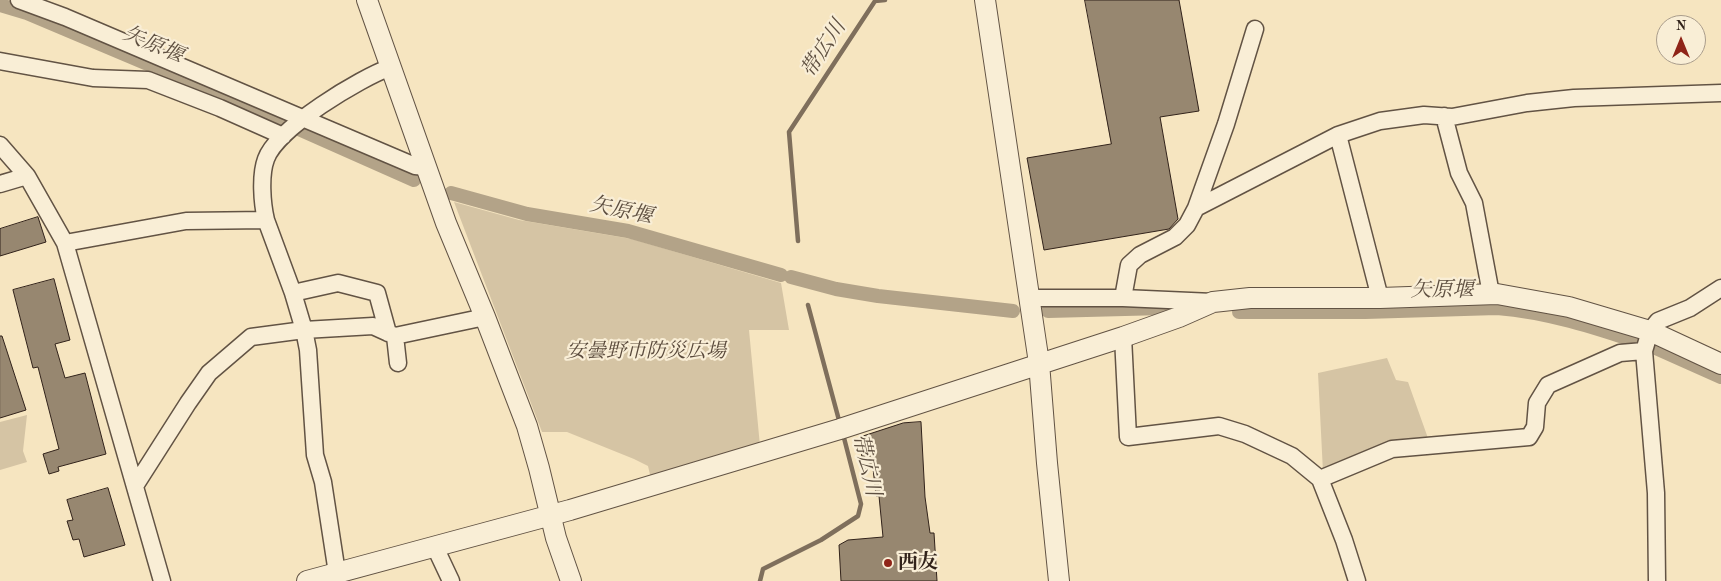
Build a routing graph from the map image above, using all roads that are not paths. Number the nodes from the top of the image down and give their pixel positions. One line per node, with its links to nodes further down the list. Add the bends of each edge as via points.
1 (19, 0): 9 (street)
2 (368, 0): 6 (street)
3 (985, 0): 22 (street)
4 (1255, 29): 16 (street)
5 (0, 61): 11 (street, via 93,78 148,80)
6 (391, 67): 9 (street, via 338,95); 13 (street)
7 (1721, 93): 8 (street, via 1574,98)
8 (1444, 116): 10 (street, via 1424,115 1380,121); 21 (street, via 1459,173 1474,203)
9 (305, 118): 11 (street); 13 (street)
10 (1338, 135): 16 (street); 24 (street)
11 (283, 136): 17 (street, via 265,159 263,209)
12 (0, 145): 14 (street)
13 (426, 168): 26 (street)
14 (27, 176): 15 (street); 18 (street)
15 (0, 184)
16 (1196, 208): 23 (street, via 1187,225 1174,237 1140,255 1130,266)
17 (266, 220): 18 (street, via 186,221); 20 (street)
18 (65, 243): 36 (street)
19 (1721, 288): 28 (street, via 1690,308 1658,321)
20 (293, 293): 27 (street); 29 (street, via 338,283 377,294)
21 (1490, 294): 24 (street); 28 (street, via 1570,307)
22 (1029, 298): 23 (street); 33 (street)
23 (1123, 298): 25 (street)
24 (1380, 298): 25 (street, via 1250,298)
25 (1213, 302): 30 (street)
26 (486, 317): 29 (street); 37 (street, via 526,426)
27 (304, 330): 29 (street, via 373,326); 36 (street, via 251,337 209,373); 39 (street, via 315,455 323,482)
28 (1650, 331): 31 (street); 34 (street)
29 (392, 334): 32 (street)
30 (1123, 337): 33 (street); 35 (street, via 1128,437 1220,426 1292,456)
31 (1644, 350): 35 (street, via 1620,354 1548,385 1537,404 1535,427 1529,437 1392,449); 46 (street, via 1656,493)
32 (398, 363)
33 (1039, 363): 37 (street, via 840,429); 44 (street)
34 (1721, 364)
35 (1320, 479): 45 (street)
36 (135, 486): 40 (street)
37 (551, 515): 38 (street); 43 (street)
38 (436, 547): 39 (street); 42 (street)
39 (337, 573): 41 (street)
40 (162, 581)
41 (308, 581)
42 (451, 581)
43 (571, 581)
44 (1059, 581)
45 (1357, 581)
46 (1656, 581)

